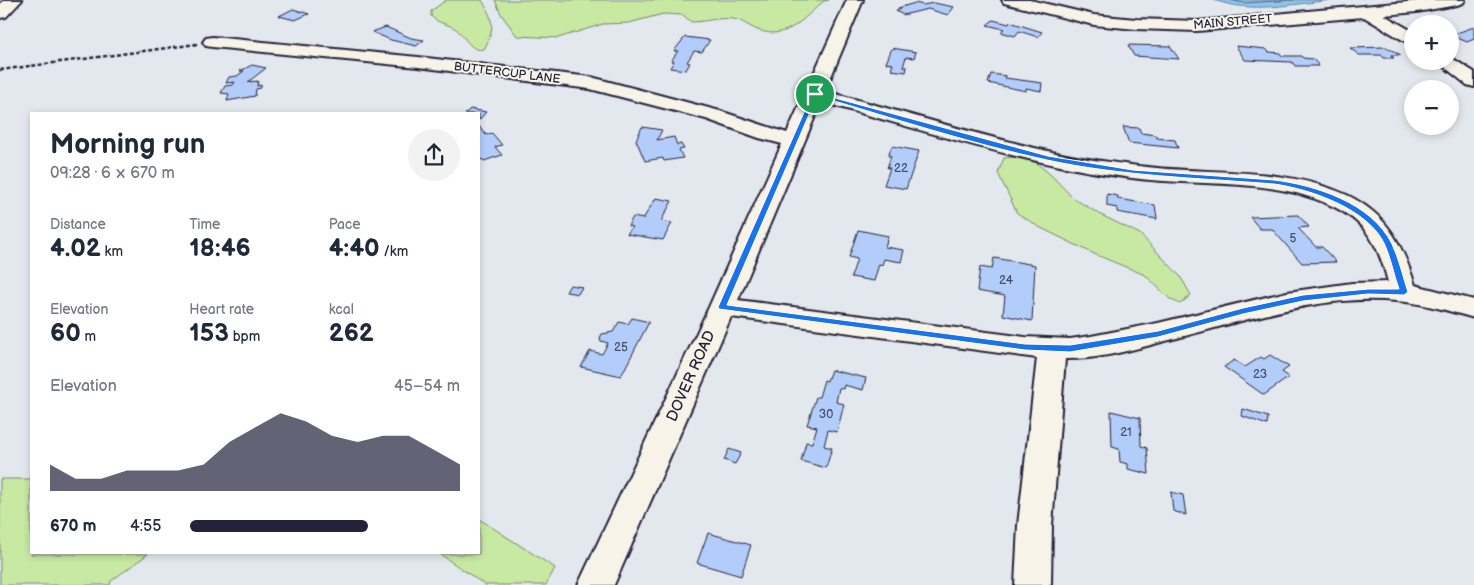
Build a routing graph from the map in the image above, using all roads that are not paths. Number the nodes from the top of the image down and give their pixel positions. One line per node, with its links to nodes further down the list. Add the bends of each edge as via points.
1 (14, 0): 6 (street)
2 (854, 0): 11 (street, DOVER ROAD)
3 (1010, 0): 5 (street, MAIN STREET, via 1094,20 1171,26)
4 (1457, 0): 5 (street, MAIN STREET)
5 (1366, 11): 7 (street)
6 (0, 13)
7 (1404, 33)
8 (212, 42): 12 (street, BUTTERCUP LANE, via 591,83 713,115)
9 (1459, 70): 10 (street)
10 (1474, 81)
11 (815, 94): 12 (street, DOVER ROAD); 13 (street, via 1048,158 1152,174 1281,183 1322,193 1356,210 1378,229 1388,244)
12 (794, 141): 14 (street, DOVER ROAD)
13 (1404, 292): 15 (street); 16 (street, via 1368,291 1303,298 1149,335 1088,347)
14 (722, 307): 16 (street, via 1007,345); 17 (street, DOVER ROAD)
15 (1474, 310)
16 (1052, 348): 18 (street, via 1034,525)
17 (596, 585)
18 (1032, 585)

